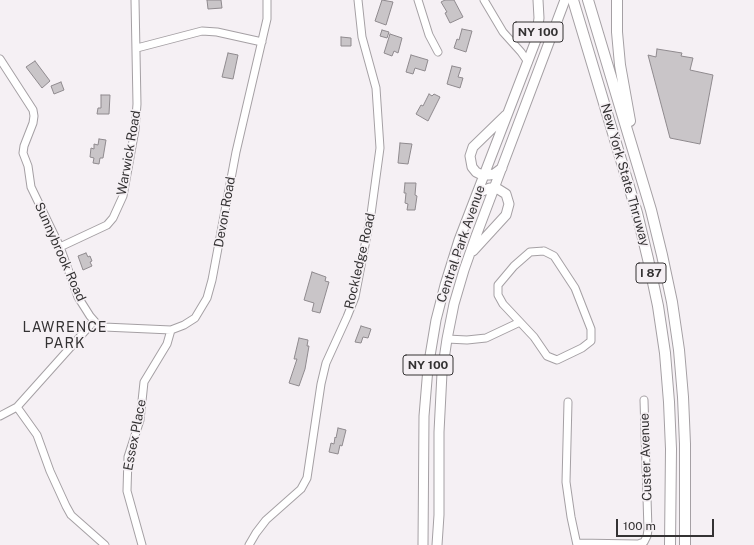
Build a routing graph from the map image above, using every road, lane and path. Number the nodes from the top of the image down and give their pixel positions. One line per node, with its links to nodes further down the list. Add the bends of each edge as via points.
1 (135, 0): 12 (street, Warwick Road)
2 (267, 0): 11 (street, Devon Road, via 267,19)
3 (358, 0): 35 (street, Rockledge Road, via 362,37 376,88 380,148 360,271 352,304 326,363 307,478 301,489 266,520)
4 (418, 0): 13 (street, via 429,35)
5 (484, 0): 15 (street, via 503,32)
6 (538, 0): 15 (main road, Central Park Avenue / NY 100, via 538,30)
7 (565, 0): 17 (main road, Central Park Avenue / NY 100)
8 (573, 0): 38 (highway, New York State Thruway / I 87, via 637,213 658,306 669,402)
9 (588, 0): 19 (highway, New York State Thruway / I 87)
10 (616, 0): 19 (highway, via 621,75)
11 (262, 42): 12 (street, via 202,31); 26 (street, Devon Road, via 236,152 207,298 195,318)
12 (137, 48): 22 (street, Warwick Road, via 138,104 135,130 118,208 107,225)
13 (438, 52)
14 (0, 59): 22 (street, Sunnybrook Road, via 33,110 33,124 23,153 31,187)
15 (528, 62): 16 (main road, Central Park Avenue / NY 100)
16 (511, 107): 18 (main road, Central Park Avenue / NY 100); 18 (main road, via 471,152 470,160 474,170)
17 (502, 168): 18 (main road, via 494,174); 20 (main road, Central Park Avenue / NY 100)
18 (484, 175): 21 (main road, Central Park Avenue / NY 100)
19 (644, 186): 39 (highway, New York State Thruway / I 87, via 667,279 679,358 685,444)
20 (494, 188): 21 (main road); 23 (main road, Central Park Avenue / NY 100); 23 (main road, via 501,190 508,197 508,211)
21 (477, 193): 36 (main road, Central Park Avenue / NY 100, via 448,274 430,356 424,416)
22 (60, 247): 24 (street, Sunnybrook Road, via 78,297)
23 (468, 256): 27 (main road, Central Park Avenue / NY 100)
24 (94, 321): 26 (street, Devon Road, via 104,327); 30 (street)
25 (520, 322): 25 (street, via 534,337 546,356 558,360 591,341 591,329 574,288 554,256 544,251 530,252 498,285 498,295 503,304); 27 (street, via 486,338)
26 (172, 330): 34 (street, Essex Place, via 167,344 144,382 140,420 128,458 127,491)
27 (447, 339): 37 (main road, Central Park Avenue / NY 100, via 439,420)
28 (644, 400): 32 (street, Custer Avenue, via 647,536 644,542 638,544)
29 (568, 402): 32 (street, via 566,482)
30 (17, 407): 31 (street); 33 (street, via 37,434 50,471 71,515)
31 (0, 416)
32 (577, 544)
33 (105, 545)
34 (142, 545)
35 (249, 545)
36 (422, 545)
37 (437, 545)
38 (670, 545)
39 (685, 545)

